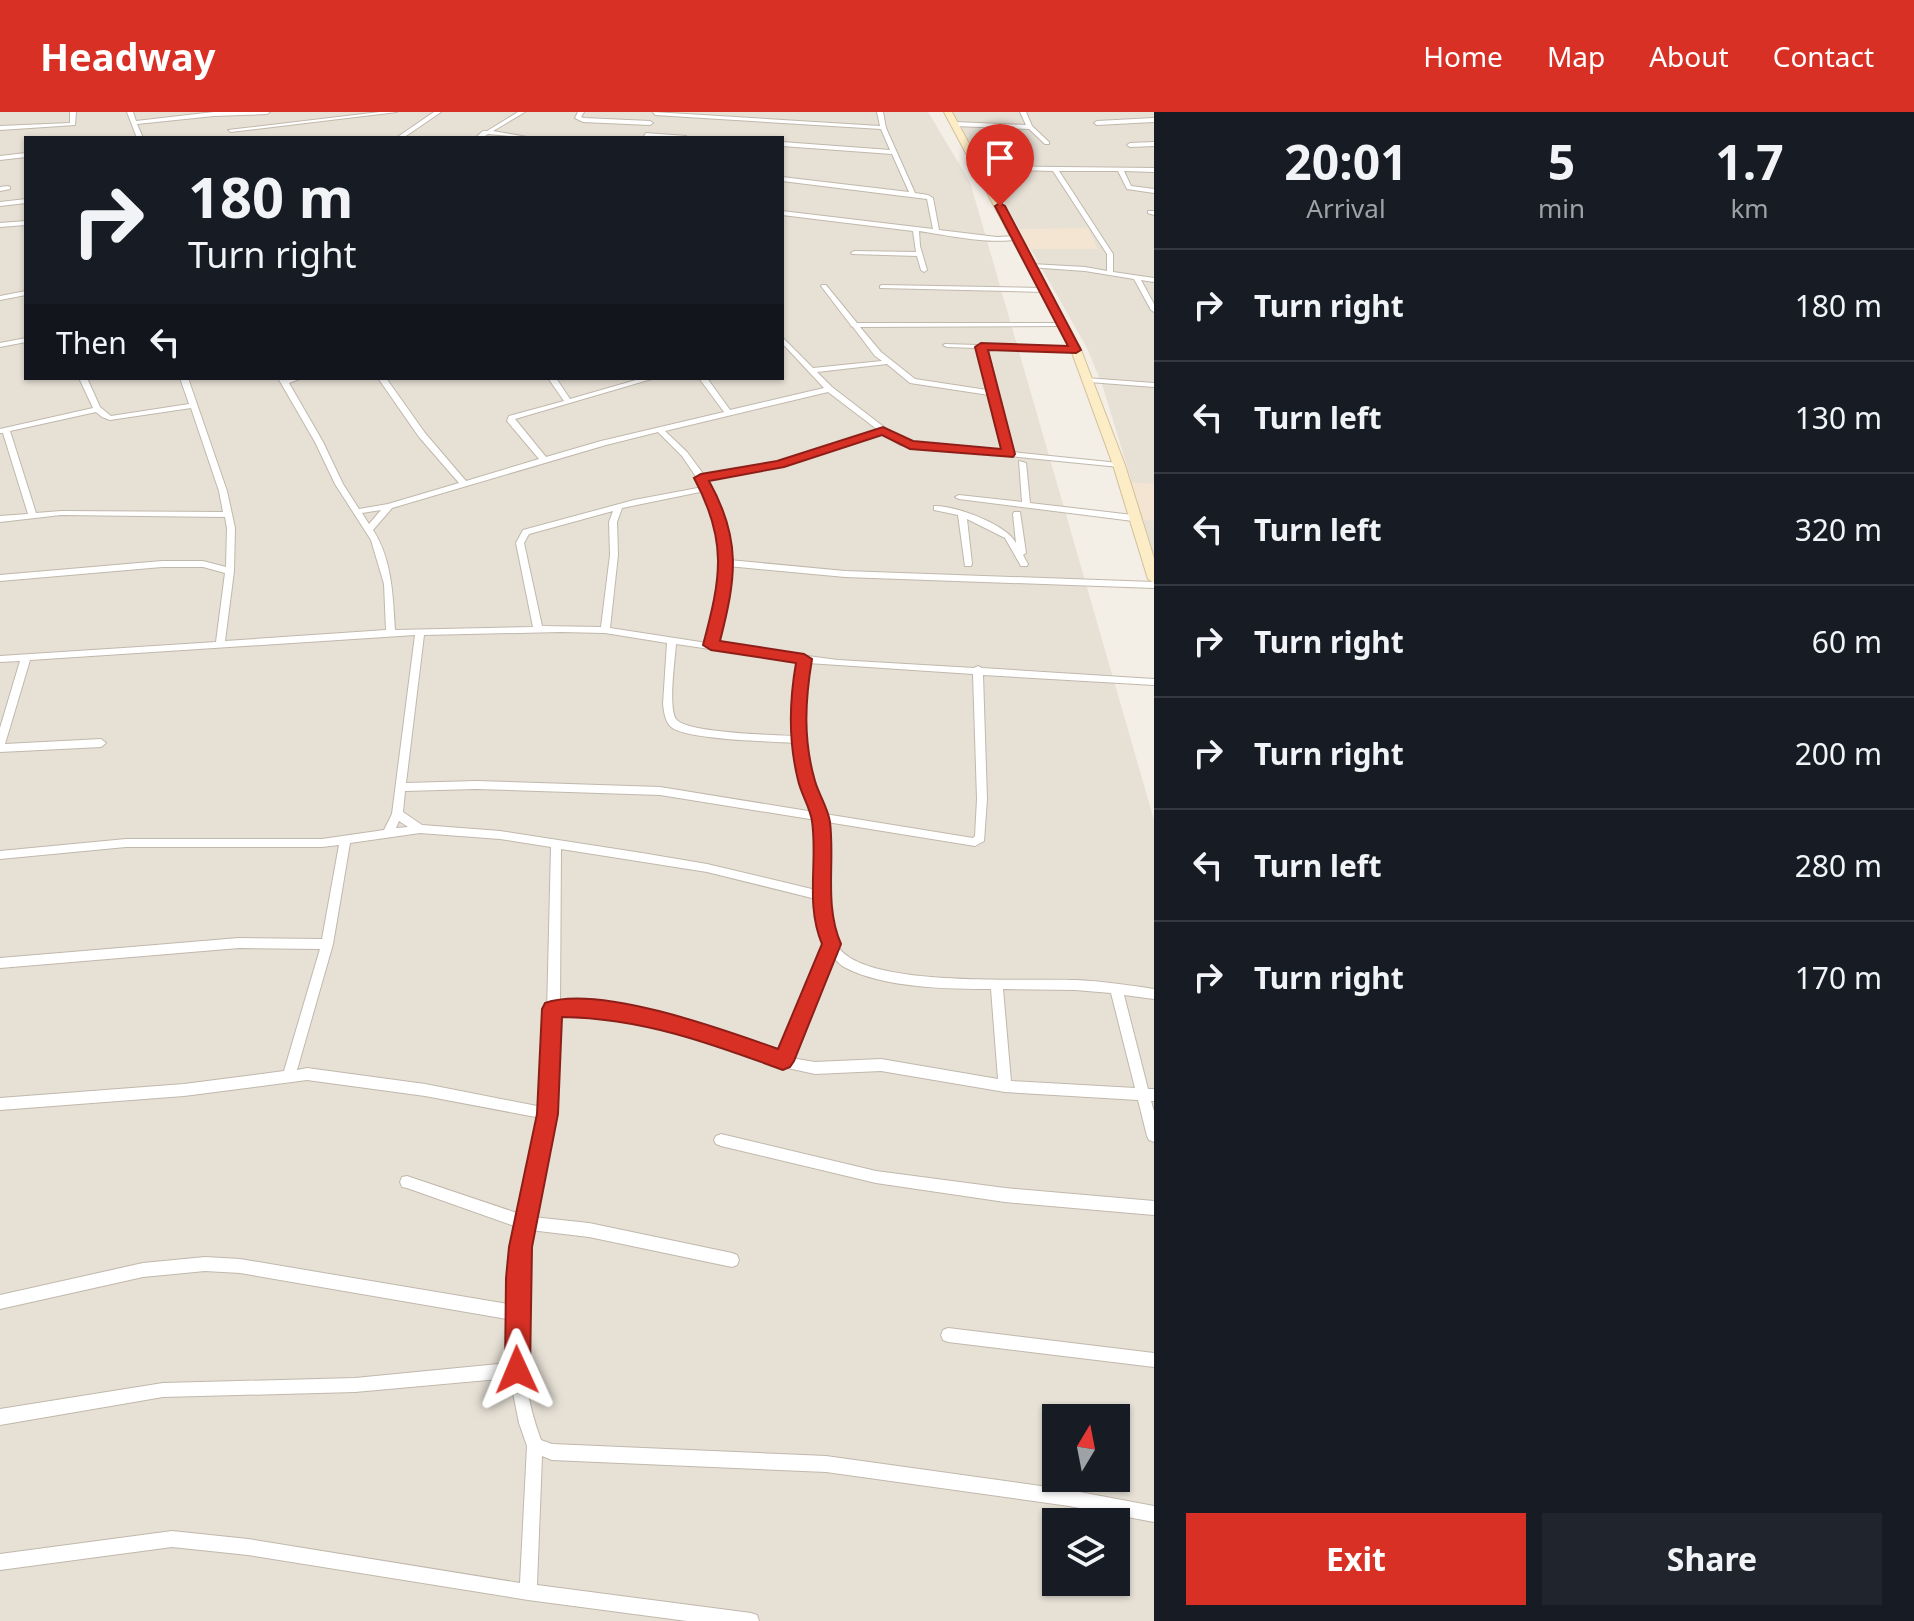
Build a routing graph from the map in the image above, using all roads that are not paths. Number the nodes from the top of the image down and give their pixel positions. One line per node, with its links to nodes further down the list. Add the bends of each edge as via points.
1 (73, 112): 19 (street)
2 (130, 112): 16 (street)
3 (267, 112): 13 (street)
4 (322, 112): 15 (street)
5 (394, 112): 15 (street)
6 (438, 112): 31 (street)
7 (522, 112): 27 (street)
8 (581, 112): 17 (street, via 578,118 583,120)
9 (655, 112): 17 (street); 24 (street)
10 (880, 112): 24 (street)
11 (948, 112): 20 (main road)
12 (1023, 112): 22 (street)
13 (239, 113): 16 (street); 25 (street)
14 (1154, 120): 18 (street)
15 (328, 121): 21 (street)
16 (136, 123): 29 (street)
17 (650, 123): 34 (street)
18 (1097, 123)
19 (73, 124): 23 (street); 28 (street)
20 (955, 124): 22 (street); 42 (main road)
21 (279, 127): 25 (street); 26 (street)
22 (1030, 127): 35 (street)
23 (0, 128)
24 (883, 128): 39 (street)
25 (231, 130): 30 (street)
26 (285, 132)
27 (485, 132): 32 (street); 33 (street)
28 (69, 136)
29 (139, 136)
30 (228, 136)
31 (402, 136)
32 (480, 136)
33 (515, 136)
34 (645, 136)
35 (1047, 143)
36 (784, 144): 39 (street)
37 (1154, 144): 38 (street)
38 (1130, 145)
39 (894, 152): 48 (street)
40 (24, 155): 41 (street)
41 (0, 158)
42 (979, 168): 43 (street); 56 (main road)
43 (1055, 169): 44 (street); 61 (street, via 1110,254)
44 (1120, 170): 45 (street); 47 (street, via 1129,188)
45 (1154, 170)
46 (784, 179): 48 (street)
47 (1154, 191)
48 (913, 194): 55 (street, via 930,198)
49 (24, 201): 50 (street)
50 (0, 204)
51 (784, 213): 54 (street)
52 (24, 223): 53 (street)
53 (0, 225)
54 (916, 229): 55 (street); 58 (street)
55 (936, 231): 56 (street)
56 (1017, 238): 59 (main road)
57 (854, 253): 58 (street)
58 (919, 254): 60 (street)
59 (1031, 266): 61 (street); 66 (main road)
60 (924, 270)
61 (1110, 273): 62 (street)
62 (1136, 277): 63 (street); 69 (street)
63 (1154, 280)
64 (824, 286): 71 (street)
65 (882, 287): 66 (street)
66 (1044, 290): 70 (main road)
67 (24, 293): 68 (street)
68 (0, 298)
69 (1154, 310)
70 (1064, 324): 71 (street); 77 (main road)
71 (853, 325): 78 (street)
72 (24, 340): 74 (street)
73 (784, 341): 79 (street)
74 (0, 345)
75 (947, 345): 76 (street)
76 (981, 347): 77 (street); 90 (street)
77 (1076, 350): 87 (main road)
78 (889, 362): 79 (street); 90 (street, via 913,381)
79 (813, 370): 89 (street)
80 (84, 380): 93 (street)
81 (185, 380): 92 (street)
82 (283, 380): 110 (street)
83 (383, 380): 103 (street)
84 (553, 380): 91 (street)
85 (643, 380): 91 (street)
86 (704, 380): 94 (street)
87 (1089, 380): 88 (street); 101 (main road)
88 (1154, 385)
89 (829, 389): 94 (street); 97 (street)
90 (991, 393): 98 (street)
91 (567, 400): 99 (street, via 512,418)
92 (192, 406): 93 (street, via 121,418 102,416); 115 (street)
93 (97, 409): 95 (street)
94 (728, 413): 96 (street)
95 (3, 430): 114 (street)
96 (660, 430): 99 (street); 102 (street)
97 (883, 431): 98 (street, via 910,445); 102 (street, via 780,464)
98 (1009, 454): 101 (street)
99 (544, 460): 103 (street)
100 (1022, 463): 106 (street)
101 (1119, 465): 116 (main road)
102 (701, 478): 104 (street)
103 (463, 483): 107 (street)
104 (708, 488): 108 (street); 121 (street, via 721,521)
105 (959, 497): 106 (street)
106 (1026, 505): 116 (street)
107 (389, 506): 110 (street); 119 (street)
108 (618, 507): 111 (street); 118 (street)
109 (937, 508): 112 (street)
110 (356, 512): 119 (street)
111 (600, 512): 118 (street); 129 (street, via 522,537)
112 (962, 513): 123 (street); 124 (street, via 1008,536)
113 (1017, 514): 124 (street)
114 (33, 515): 115 (street); 117 (street)
115 (229, 515): 120 (street)
116 (1133, 518): 128 (main road)
117 (0, 519)
118 (613, 522): 130 (street)
119 (369, 529): 132 (street, via 384,564)
120 (231, 553): 122 (street); 125 (street)
121 (727, 563): 127 (street, via 845,574); 134 (street)
122 (203, 564): 125 (street); 126 (street)
123 (968, 564)
124 (1024, 564): 127 (street)
125 (230, 571): 135 (street)
126 (0, 579)
127 (1026, 580): 128 (street)
128 (1154, 580)
129 (538, 629): 130 (street); 131 (street)
130 (605, 630): 133 (street)
131 (420, 632): 132 (street); 144 (street)
132 (391, 633): 135 (street)
133 (672, 640): 134 (street); 141 (street, via 669,706 678,727)
134 (711, 645): 138 (street)
135 (220, 646): 136 (street)
136 (26, 658): 137 (street); 143 (street)
137 (0, 659)
138 (804, 659): 139 (street); 141 (street)
139 (978, 669): 140 (street); 146 (street, via 980,838 967,843)
140 (1154, 682)
141 (798, 740): 146 (street)
142 (101, 743): 143 (street)
143 (0, 747)
144 (400, 787): 145 (street); 146 (street, via 660,791)
145 (397, 814): 147 (street); 148 (street)
146 (821, 820): 152 (street)
147 (420, 829): 148 (street); 150 (street)
148 (388, 834): 149 (street)
149 (345, 840): 151 (street, via 126,843); 153 (street)
150 (556, 843): 152 (street, via 707,868); 159 (street)
151 (0, 855)
152 (821, 896): 154 (street)
153 (327, 944): 155 (street, via 239,943); 161 (street)
154 (831, 944): 156 (street, via 836,955 857,969); 160 (street)
155 (0, 963)
156 (997, 985): 157 (street); 162 (street)
157 (1116, 988): 158 (street); 163 (street)
158 (1154, 994)
159 (552, 1009): 160 (street, via 656,1018); 165 (street)
160 (783, 1061): 162 (street, via 815,1068 881,1065)
161 (289, 1076): 164 (street); 165 (street, via 425,1090)
162 (1005, 1086): 163 (street)
163 (1148, 1094): 166 (street)
164 (0, 1104)
165 (548, 1114): 170 (street)
166 (1154, 1136)
167 (721, 1140): 169 (street, via 876,1177 1019,1197)
168 (407, 1182): 170 (street)
169 (1154, 1208)
170 (525, 1223): 171 (street, via 589,1230); 173 (street)
171 (732, 1260)
172 (0, 1302): 173 (street, via 103,1277 205,1264)
173 (516, 1313): 176 (street)
174 (948, 1335): 175 (street)
175 (1154, 1360)
176 (517, 1370): 177 (street, via 355,1385 163,1390); 178 (street)
177 (0, 1417)
178 (535, 1446): 179 (street, via 552,1452 826,1464); 181 (street)
179 (1154, 1514)
180 (0, 1562): 181 (street, via 172,1539)
181 (528, 1592): 182 (street)
182 (751, 1621)

